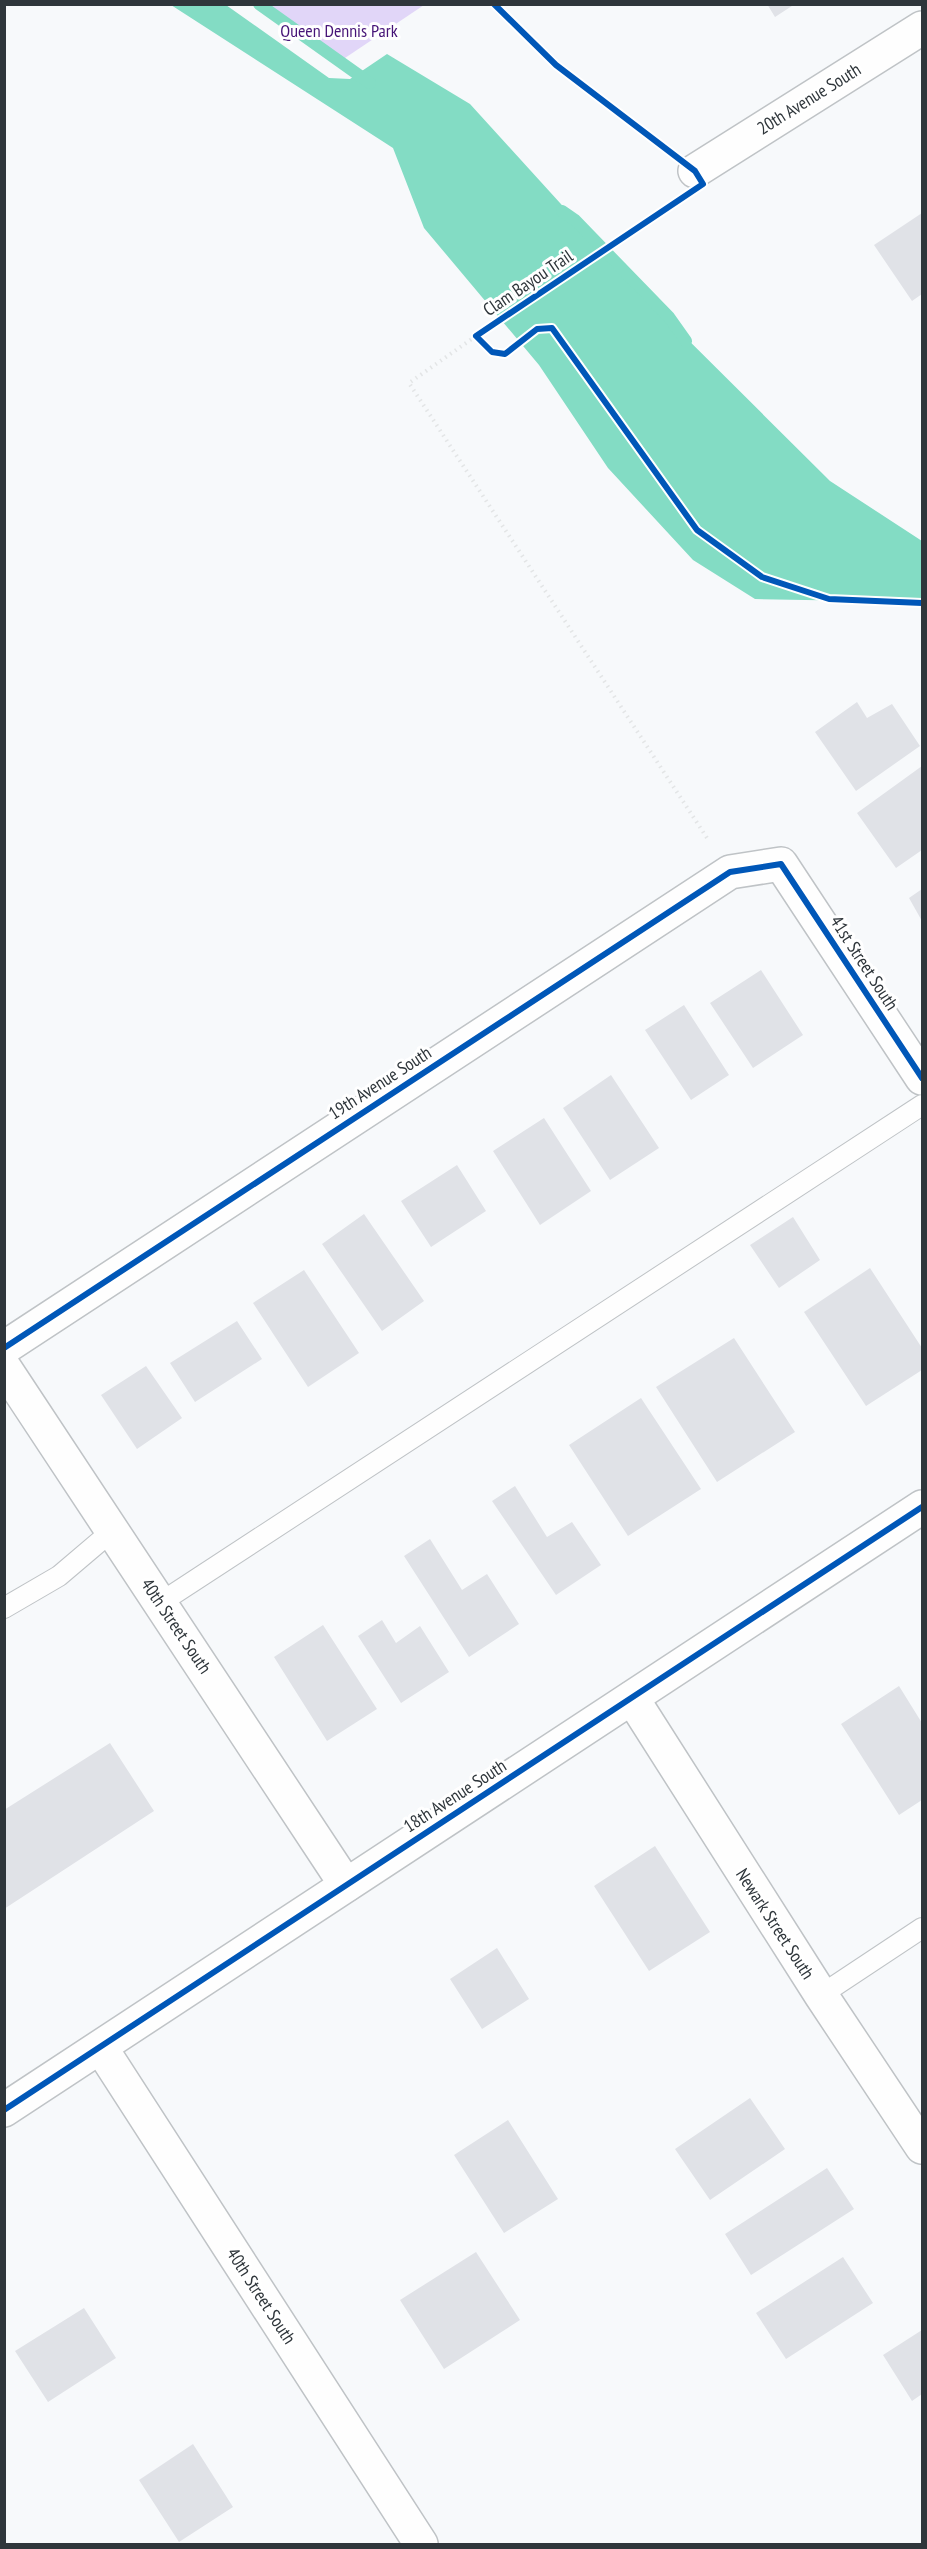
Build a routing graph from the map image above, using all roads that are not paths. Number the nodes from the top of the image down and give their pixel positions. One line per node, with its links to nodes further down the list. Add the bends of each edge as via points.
1 (922, 28): 2 (street, 20th Avenue South)
2 (695, 171)
3 (781, 864): 4 (street, 41st Street South); 6 (street, 19th Avenue South, via 730,872)
4 (922, 1078)
5 (922, 1105): 10 (lane)
6 (4, 1348)
7 (4, 1367): 9 (street, 40th Street South)
8 (922, 1507): 12 (street, 18th Avenue South)
9 (112, 1532): 10 (street, 40th Street South); 11 (lane, via 59,1576)
10 (160, 1603): 13 (street, 40th Street South)
11 (4, 1608)
12 (632, 1698): 13 (street, 18th Avenue South); 15 (street, Newark Street South)
13 (346, 1885): 16 (street, 18th Avenue South)
14 (922, 1928): 15 (lane)
15 (821, 1995): 18 (street, Newark Street South)
16 (100, 2048): 17 (street, 18th Avenue South); 19 (street, 40th Street South)
17 (4, 2110)
18 (922, 2147)
19 (421, 2544)

